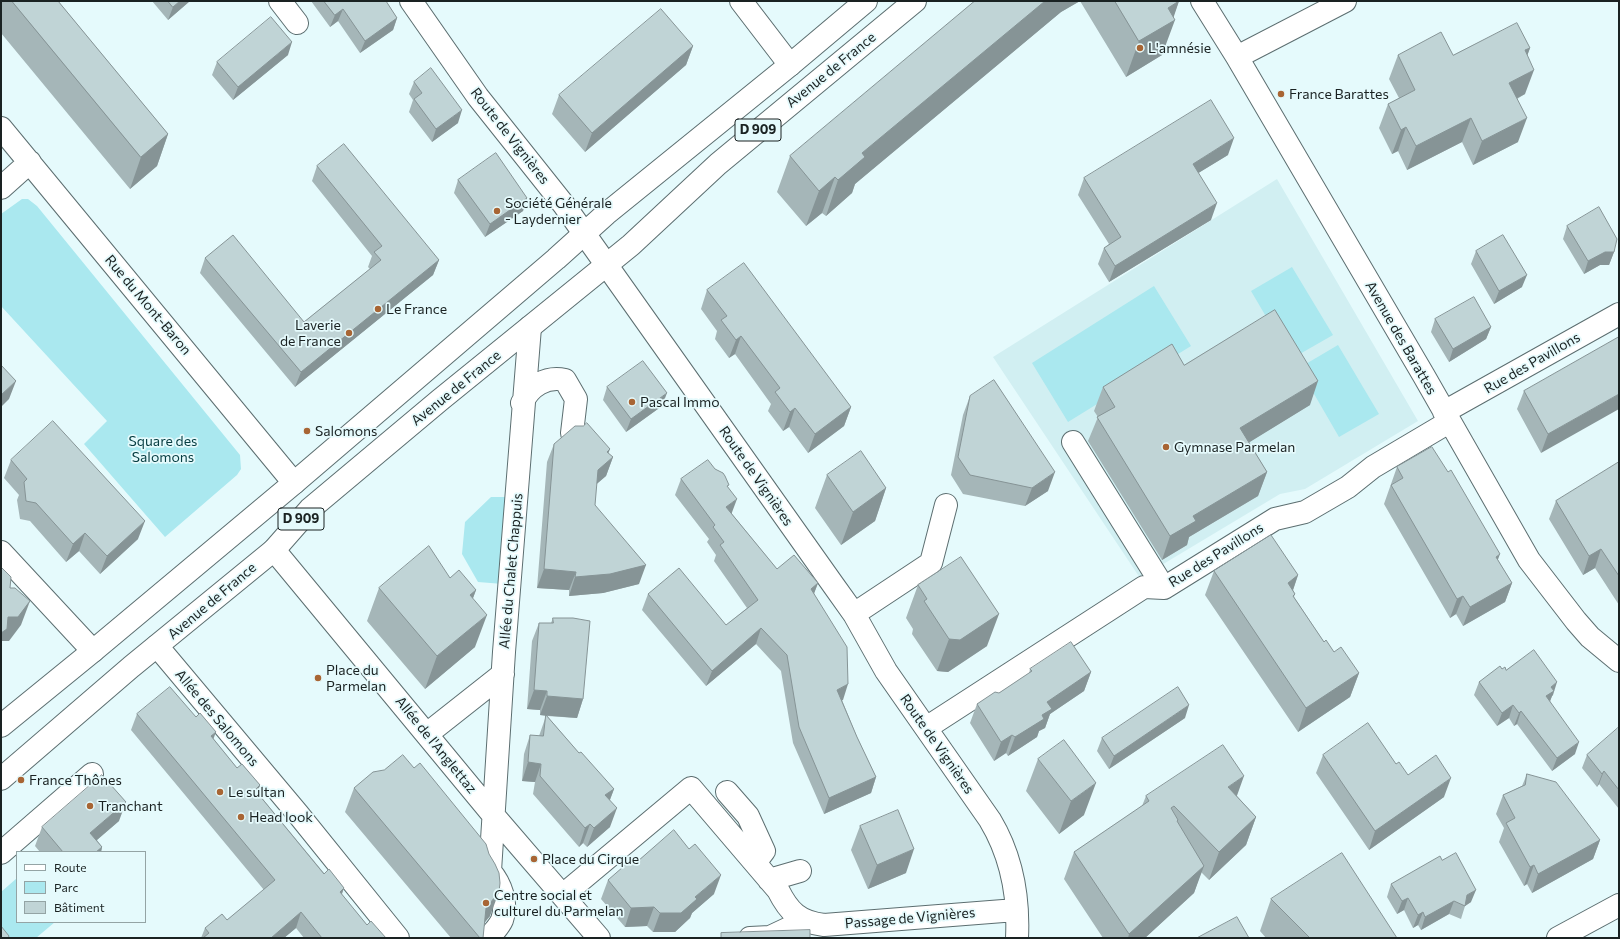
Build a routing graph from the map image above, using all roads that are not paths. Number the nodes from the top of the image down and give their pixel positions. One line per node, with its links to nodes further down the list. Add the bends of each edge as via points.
1 (280, 1): 8 (street)
2 (411, 1): 14 (street, Route de Vignières, via 482,102)
3 (741, 1): 10 (street)
4 (866, 1): 10 (street, D 909)
5 (915, 1): 15 (street, Avenue de France / D 909, via 718,164)
6 (1202, 1): 9 (street, Avenue des Barattes)
7 (1345, 1): 9 (street)
8 (297, 23)
9 (1237, 57): 19 (street, Avenue des Barattes)
10 (790, 65): 14 (street, D 909)
11 (1, 128): 12 (street, Rue du Mont-Baron)
12 (30, 162): 13 (street); 23 (street, Rue du Mont-Baron)
13 (1, 188)
14 (584, 234): 15 (street, Route de Vignières); 23 (street, D 909)
15 (606, 266): 17 (street, Avenue de France / D 909); 28 (street, Route de Vignières)
16 (1619, 314): 19 (street, Rue des Pavillons)
17 (530, 327): 18 (street, Allée du Chalet Chappuis); 25 (street, Avenue de France / D 909, via 310,509)
18 (526, 394): 20 (street); 21 (street, via 534,386 545,381 557,378 565,380 576,399); 32 (street, Allée du Chalet Chappuis)
19 (1447, 417): 27 (street, Rue des Pavillons, via 1348,487 1305,512 1275,519); 31 (street, Avenue des Barattes, via 1530,560 1576,622)
20 (511, 432)
21 (572, 433)
22 (1073, 442): 27 (street)
23 (294, 483): 30 (street, D 909)
24 (946, 505): 28 (street, via 932,563)
25 (274, 550): 29 (street, Avenue de France / D 909); 35 (street, Allée de l'Anglettaz)
26 (1, 552): 30 (street)
27 (1164, 588): 34 (street, Rue des Pavillons, via 1144,587)
28 (854, 614): 34 (street, Route de Vignières, via 886,671)
29 (157, 646): 37 (street, Avenue de France / D 909); 48 (street, Allée des Salomons)
30 (93, 651): 33 (street, D 909)
31 (1619, 661)
32 (503, 674): 35 (street); 39 (street, Allée du Chalet Chappuis)
33 (1, 726)
34 (926, 728): 46 (street, Route de Vignières, via 998,833 1012,878)
35 (428, 734): 39 (street, Allée de l'Anglettaz)
36 (92, 774): 40 (street)
37 (1, 779)
38 (727, 792): 41 (street, via 748,816 764,851)
39 (494, 816): 44 (street, Allée de l'Anglettaz); 49 (street, Allée du Chalet Chappuis, via 490,871 499,883 504,906 502,920)
40 (1, 853)
41 (755, 863): 43 (street, Passage de Vignières); 44 (street, Passage de Vignières, via 691,788)
42 (800, 871): 43 (street)
43 (769, 880): 47 (street, Passage de Vignières, via 788,907)
44 (563, 895): 50 (street, Allée de l'Anglettaz)
45 (1619, 905): 53 (street)
46 (1016, 910): 47 (street, Passage de Vignières, via 824,925); 52 (street, Route de Vignières)
47 (804, 921): 51 (street, via 770,937)
48 (398, 938)
49 (489, 938)
50 (599, 938)
51 (750, 938)
52 (1017, 938)
53 (1558, 938)

